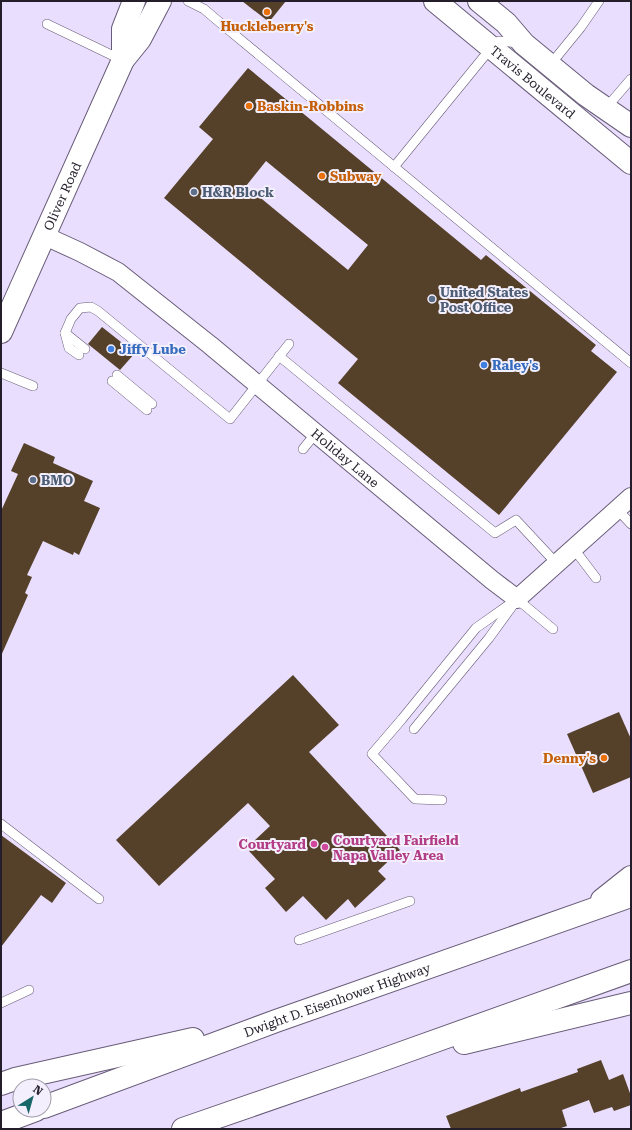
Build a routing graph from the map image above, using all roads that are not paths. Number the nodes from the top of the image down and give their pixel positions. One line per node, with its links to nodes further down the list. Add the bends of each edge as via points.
1 (134, 1): 10 (main road, Oliver Road, via 123,29)
2 (160, 1): 10 (main road, Oliver Road, via 140,39)
3 (188, 1): 16 (lane, via 204,9)
4 (435, 1): 9 (main road, Travis Boulevard)
5 (599, 1): 11 (lane)
6 (484, 2): 8 (main road, Travis Boulevard)
7 (47, 24): 10 (lane)
8 (524, 44): 9 (lane, via 500,41); 11 (main road, Travis Boulevard)
9 (491, 48): 15 (main road, Travis Boulevard); 16 (lane)
10 (123, 60): 17 (main road, Oliver Road)
11 (550, 65): 13 (main road, Travis Boulevard)
12 (631, 79): 13 (lane)
13 (606, 108): 14 (main road, Travis Boulevard)
14 (631, 126)
15 (631, 163)
16 (394, 167): 22 (lane)
17 (45, 236): 18 (main road, Oliver Road); 25 (street, Holiday Lane, via 118,272)
18 (1, 332)
19 (289, 344): 21 (lane)
20 (82, 352): 25 (lane, via 69,348 65,333 71,319 80,308 91,307 230,419)
21 (279, 356): 25 (lane); 34 (lane, via 496,533 516,520)
22 (631, 363)
23 (1, 372): 26 (lane)
24 (114, 378): 27 (lane)
25 (257, 384): 28 (street, Holiday Lane)
26 (33, 386)
27 (149, 407)
28 (316, 433): 29 (lane); 36 (street, Holiday Lane)
29 (303, 449)
30 (631, 496): 31 (street)
31 (617, 509): 32 (lane); 33 (street)
32 (631, 524)
33 (574, 549): 34 (street); 35 (lane)
34 (557, 564): 36 (street)
35 (596, 578)
36 (517, 599): 37 (lane); 38 (lane, via 489,638); 39 (lane, via 476,628 372,754 415,799)
37 (552, 629)
38 (414, 729)
39 (442, 800)
40 (1, 824): 43 (lane)
41 (631, 877): 45 (main road)
42 (631, 896): 45 (main road, Dwight D. Eisenhower Highway)
43 (99, 899)
44 (410, 900): 46 (lane)
45 (590, 910): 51 (main road, Dwight D. Eisenhower Highway)
46 (299, 940)
47 (631, 971): 52 (main road)
48 (29, 990): 49 (lane)
49 (1, 1003)
50 (631, 1004): 52 (main road)
51 (276, 1020): 53 (main road); 54 (main road, Dwight D. Eisenhower Highway)
52 (368, 1065): 56 (main road)
53 (1, 1084)
54 (52, 1104)
55 (13, 1118): 57 (main road)
56 (216, 1118): 58 (main road); 59 (main road)
57 (1, 1122)
58 (183, 1129)
59 (191, 1129)

